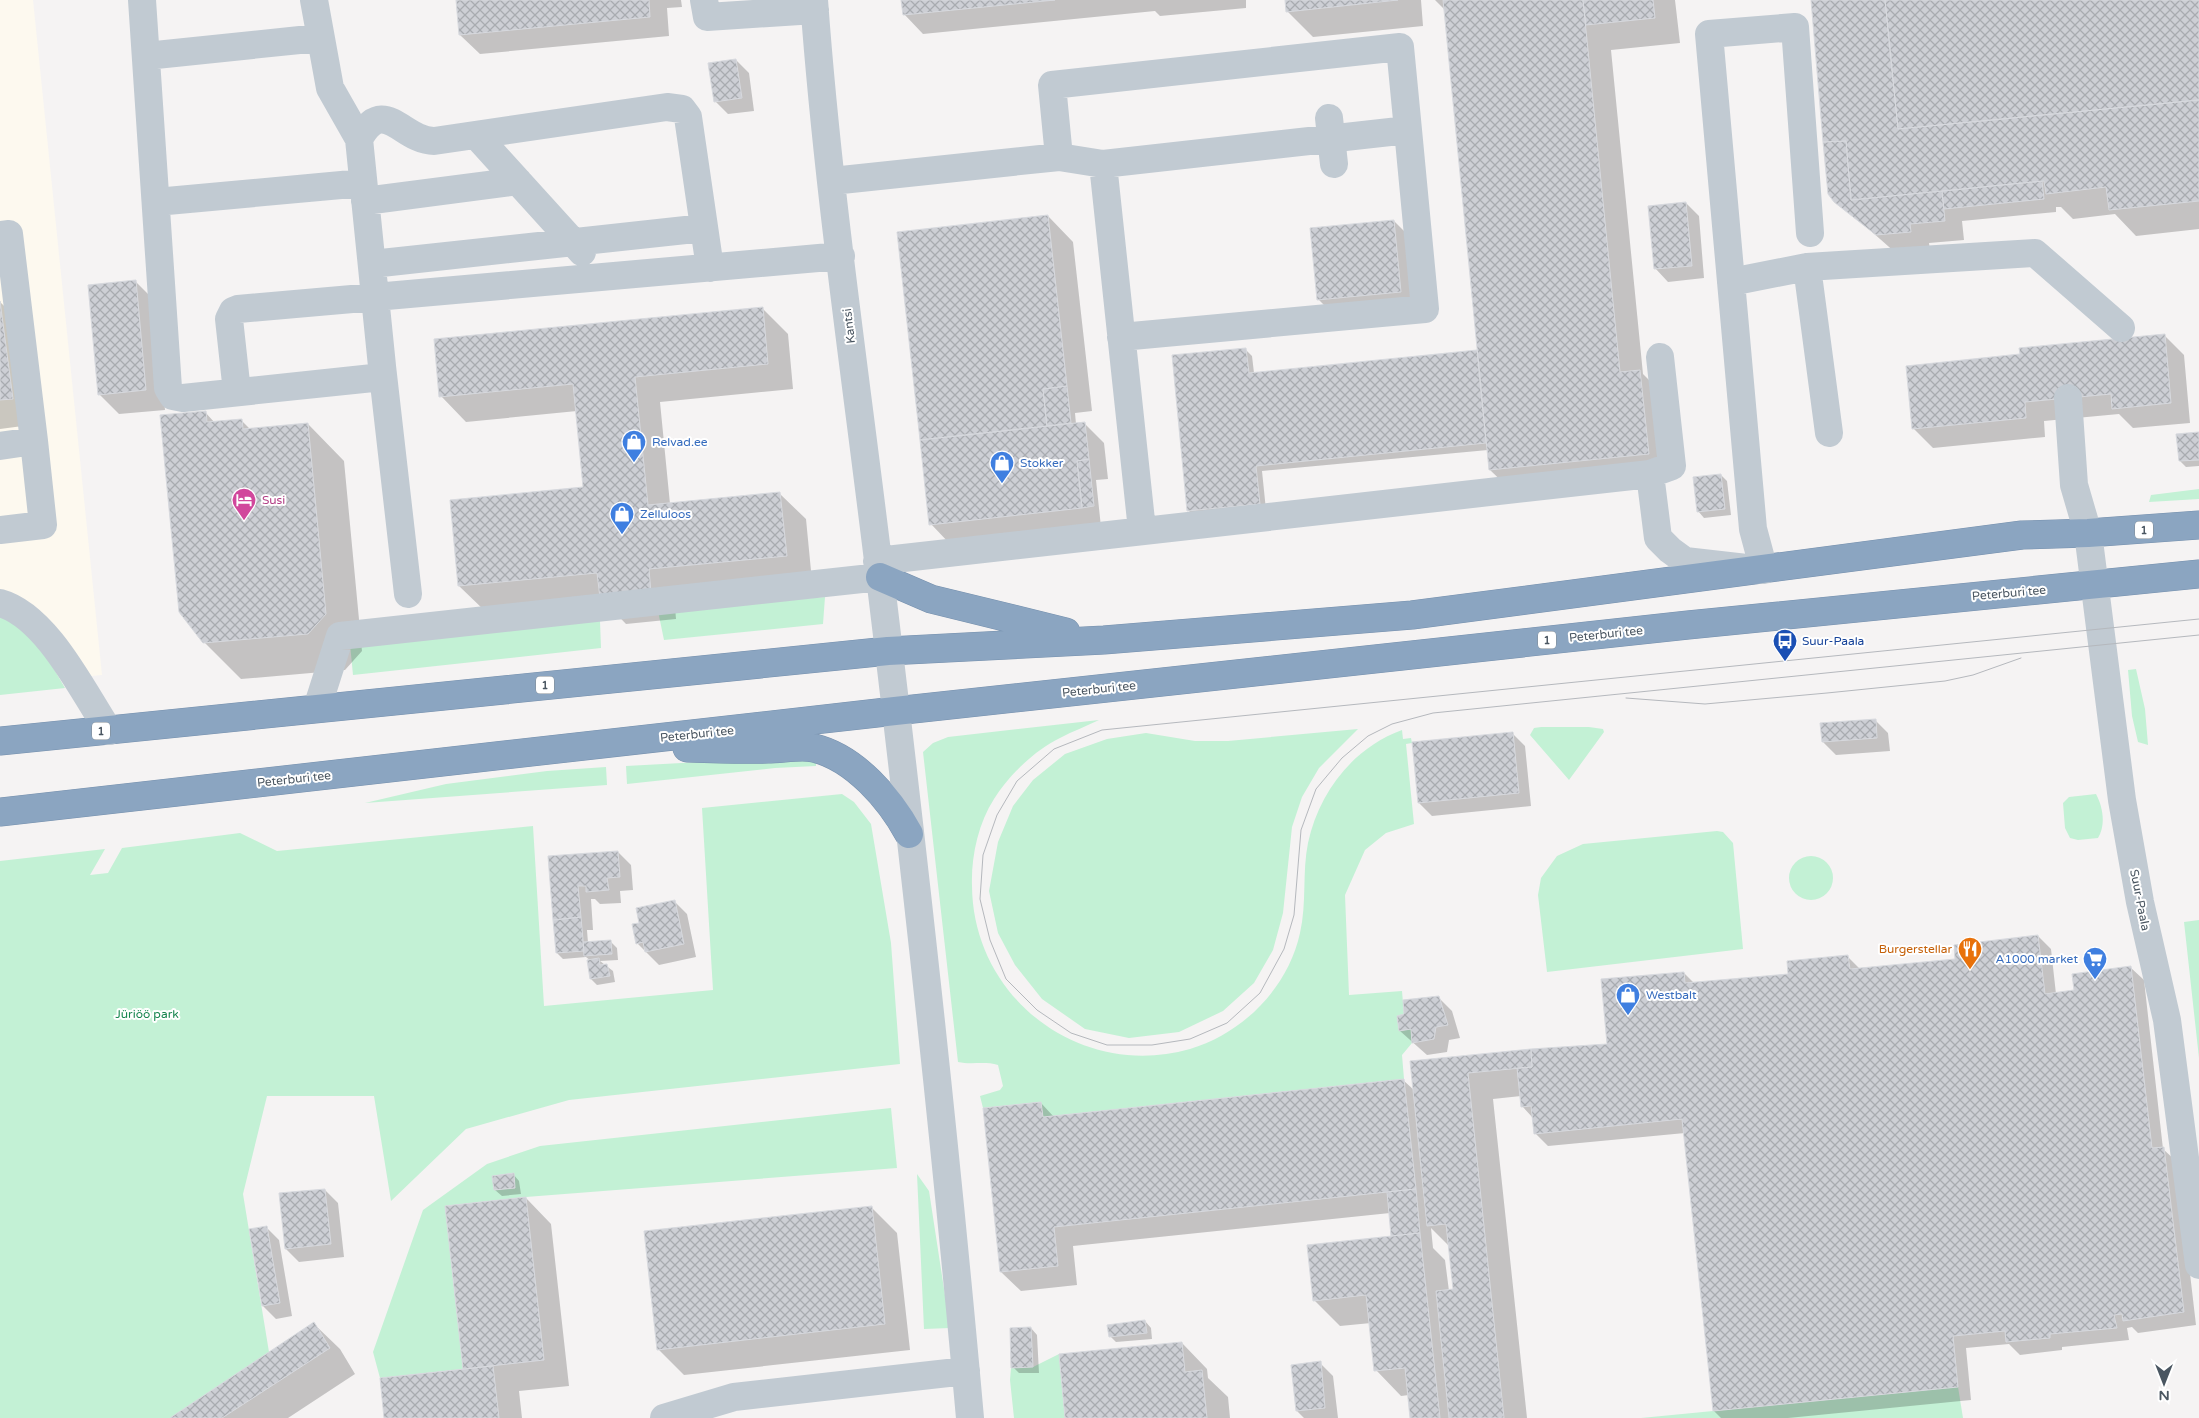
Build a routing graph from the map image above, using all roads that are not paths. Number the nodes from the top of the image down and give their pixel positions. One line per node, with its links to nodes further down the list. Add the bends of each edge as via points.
1 (142, 0): 6 (street)
2 (314, 0): 5 (street)
3 (704, 0): 4 (street, via 707,17)
4 (814, 5): 13 (street, Kantsi)
5 (319, 38): 6 (street); 9 (street, via 330,88)
6 (146, 56): 15 (street)
7 (1408, 130): 10 (street, via 1400,47 1052,85); 11 (street); 28 (street, via 1425,309 1270,313)
8 (476, 135): 9 (street, via 423,141 389,119 367,125); 12 (street); 16 (street, via 668,107 682,110 688,117)
9 (359, 139): 14 (street)
10 (1059, 157): 11 (street); 13 (street)
11 (1103, 164): 28 (street)
12 (518, 181): 14 (street); 19 (street)
13 (832, 181): 20 (street, Kantsi)
14 (364, 192): 15 (street); 21 (street)
15 (156, 202): 31 (street, via 168,388 173,396 183,398)
16 (704, 228): 19 (street); 23 (street)
17 (1810, 233): 25 (street, via 1795,27 1709,34)
18 (0, 235): 34 (street, via 9,234)
19 (573, 242): 21 (street); 24 (street)
20 (841, 256): 23 (street); 41 (street, Kantsi)
21 (372, 264): 26 (street)
22 (1807, 266): 25 (street); 27 (street, via 2035,253); 33 (street)
23 (710, 268): 24 (street)
24 (604, 277): 26 (street)
25 (1731, 282): 42 (street, via 1753,529)
26 (375, 297): 30 (street); 31 (street, via 232,312 229,318)
27 (2121, 328)
28 (1121, 337): 39 (street)
29 (1660, 358): 36 (street, via 1672,466)
30 (382, 366): 31 (street, via 380,374 373,378); 45 (street)
31 (237, 392)
32 (2068, 398): 40 (street, Suur-Paala, via 2074,485)
33 (1829, 433)
34 (34, 441): 35 (street); 38 (street, via 43,525)
35 (0, 446)
36 (1650, 474): 39 (street); 42 (street, via 1658,538 1670,550 1685,561)
37 (2199, 525): 40 (highway, 1)
38 (0, 530)
39 (1142, 530): 41 (street)
40 (2088, 533): 42 (highway, 1, via 2022,535); 44 (street, Suur-Paala)
41 (879, 569): 47 (highway, via 931,599 1020,623); 48 (street, Kantsi); 49 (street, via 340,636)
42 (1764, 570): 47 (highway, 1, via 1412,615)
43 (2199, 574): 44 (highway, Peterburi tee / 1)
44 (2095, 586): 50 (highway, Peterburi tee / 1, via 1688,625); 56 (street, Suur-Paala, via 2122,800 2140,902 2168,1020)
45 (408, 594)
46 (0, 603): 51 (street, via 26,616 44,633)
47 (1104, 640): 48 (highway, 1)
48 (888, 651): 49 (highway, 1); 50 (street, Kantsi)
49 (317, 708): 51 (highway, 1)
50 (895, 711): 53 (highway, Peterburi tee / 1); 55 (street, Kantsi)
51 (109, 731): 52 (highway, 1)
52 (0, 741)
53 (611, 743): 54 (highway, Peterburi tee / 1); 55 (highway, via 732,750 814,748 842,761 873,784 895,809)
54 (0, 812)
55 (909, 834): 57 (street, Kantsi)
56 (2199, 1265)
57 (966, 1371): 58 (street, via 734,1397); 59 (street, Kantsi)
58 (664, 1418)
59 (970, 1418)

